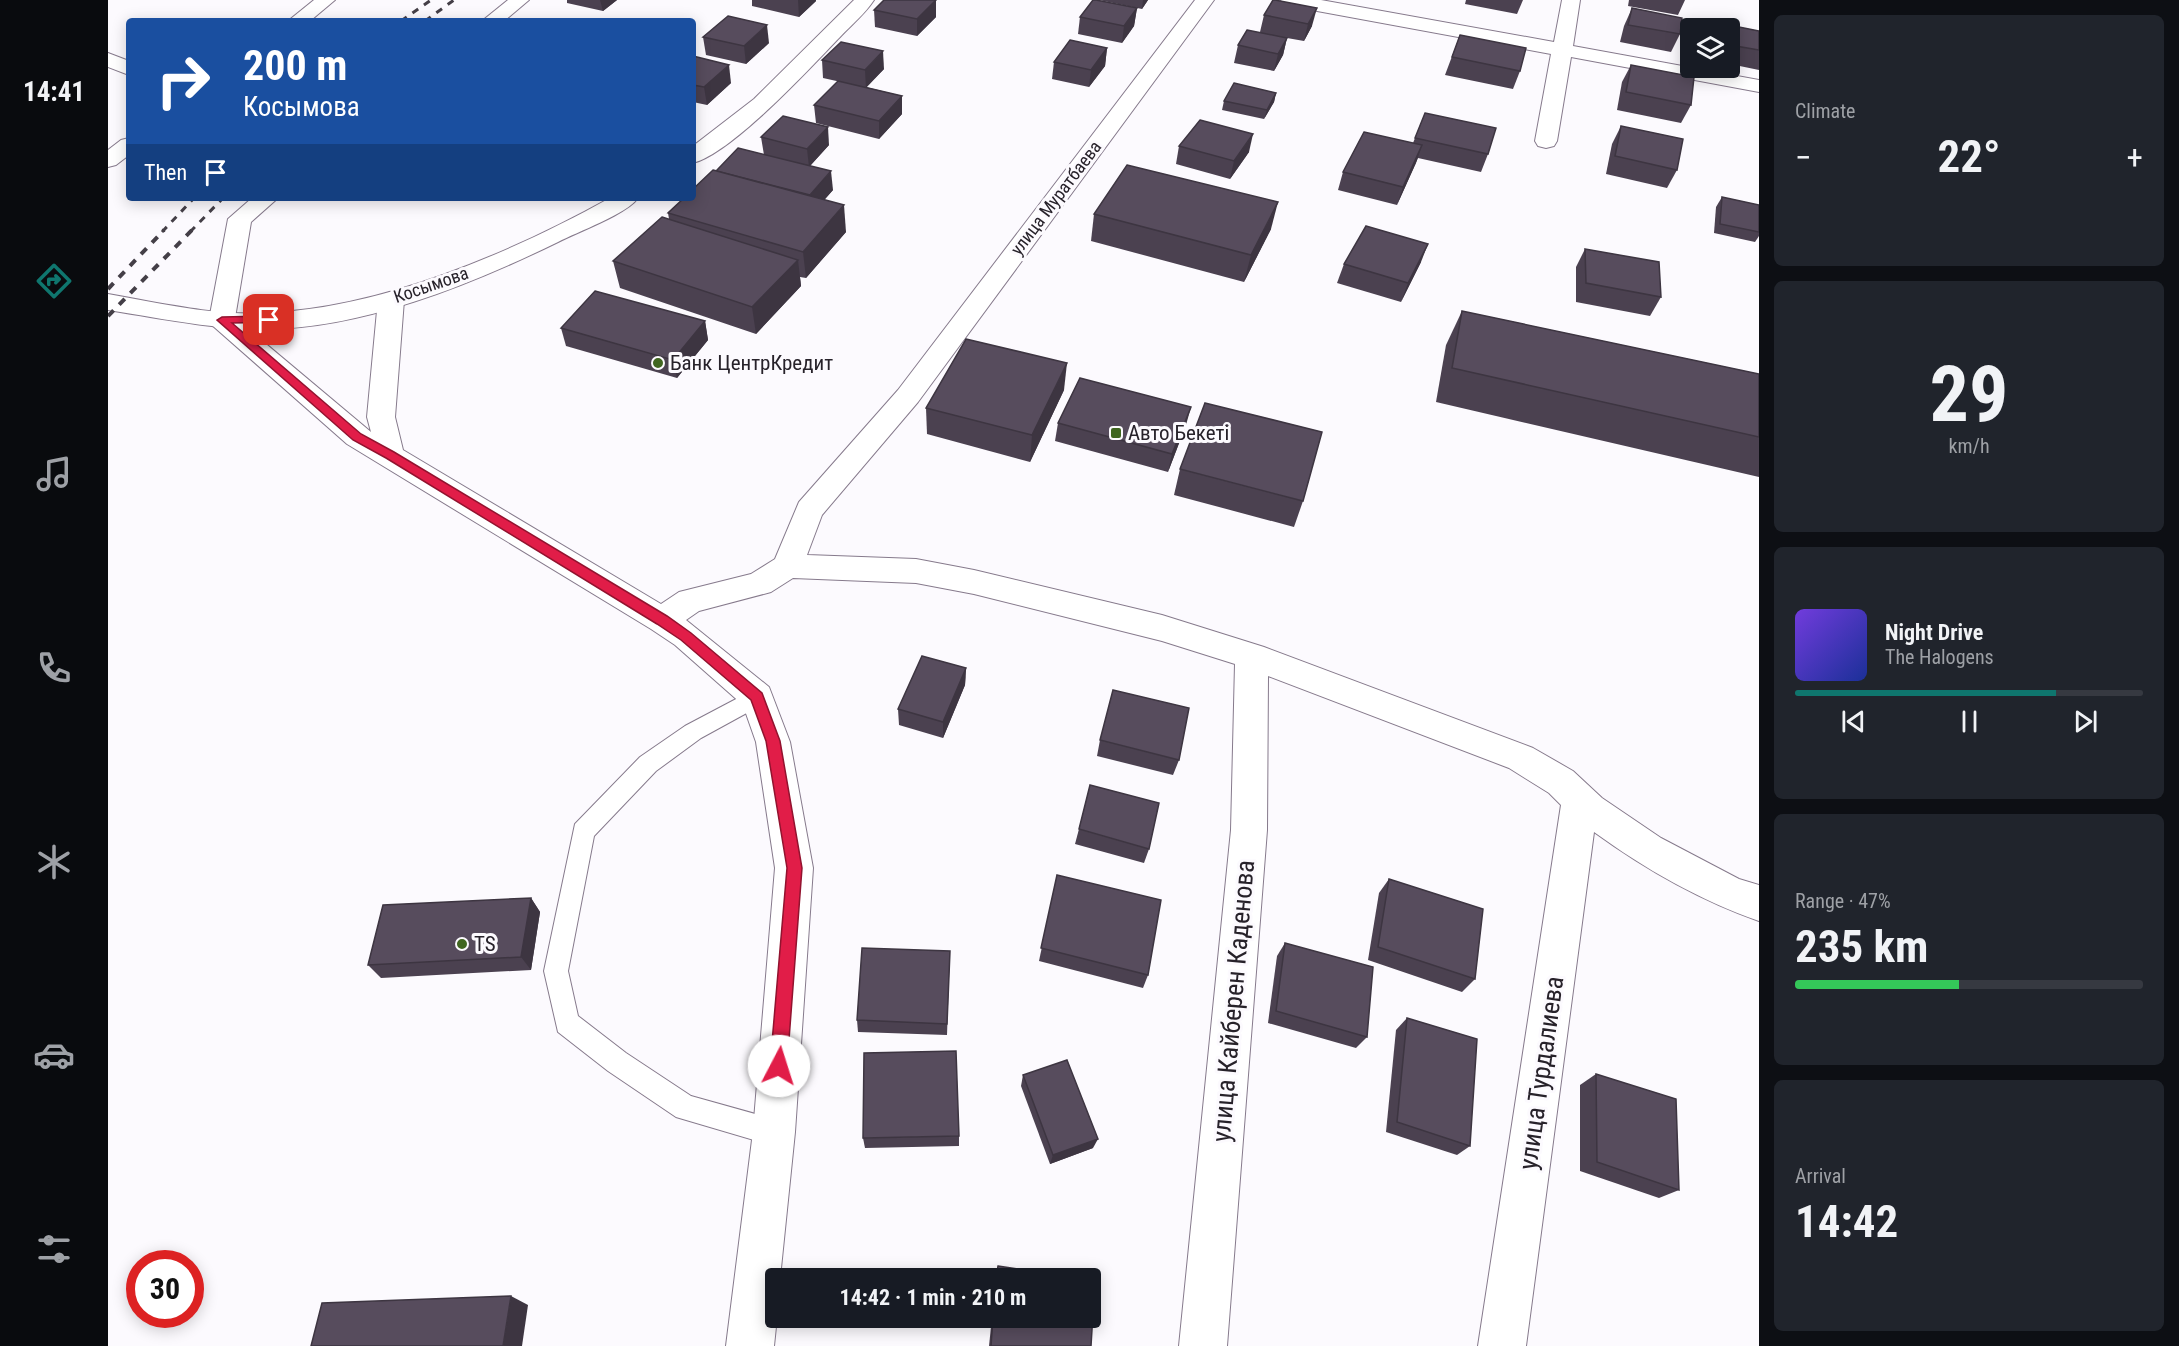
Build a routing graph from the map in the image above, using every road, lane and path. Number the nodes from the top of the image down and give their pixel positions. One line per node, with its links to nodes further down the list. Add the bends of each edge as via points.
1 (326, 0): 7 (street)
2 (520, 0): 8 (street)
3 (865, 0): 15 (street, via 788,79)
4 (1205, 0): 23 (street, улица Муратбаева, via 908,396 809,510)
5 (1290, 0): 9 (street)
6 (1571, 0): 9 (street)
7 (302, 18)
8 (496, 18)
9 (1563, 51): 12 (street); 13 (street)
10 (108, 59): 11 (street)
11 (126, 68)
12 (1759, 86)
13 (1546, 141)
14 (126, 147): 16 (street)
15 (696, 154)
16 (108, 160)
17 (262, 201): 21 (street, via 240,219)
18 (620, 201): 19 (street, Косымова, via 521,252)
19 (391, 300): 21 (street, Косымова, via 292,319); 22 (street, via 381,417)
20 (108, 302): 21 (street, Косымова)
21 (222, 320): 22 (street, via 357,437)
22 (390, 455): 24 (street)
23 (788, 566): 24 (street, via 760,584 690,601); 25 (street, via 916,572 974,582 1162,628)
24 (662, 620): 26 (street)
25 (1252, 656): 27 (street, via 1521,758 1561,782); 31 (street, улица Кайберен Каденова, via 1249,830)
26 (757, 697): 29 (street, via 773,741 795,868); 29 (lane, via 693,732 648,764 583,831 556,971 567,1023 618,1062 685,1108)
27 (1580, 800): 28 (street, via 1648,850 1729,893); 32 (street, улица Турдалиева)
28 (1759, 903)
29 (774, 1132): 30 (street)
30 (750, 1346)
31 (1203, 1346)
32 (1502, 1346)

